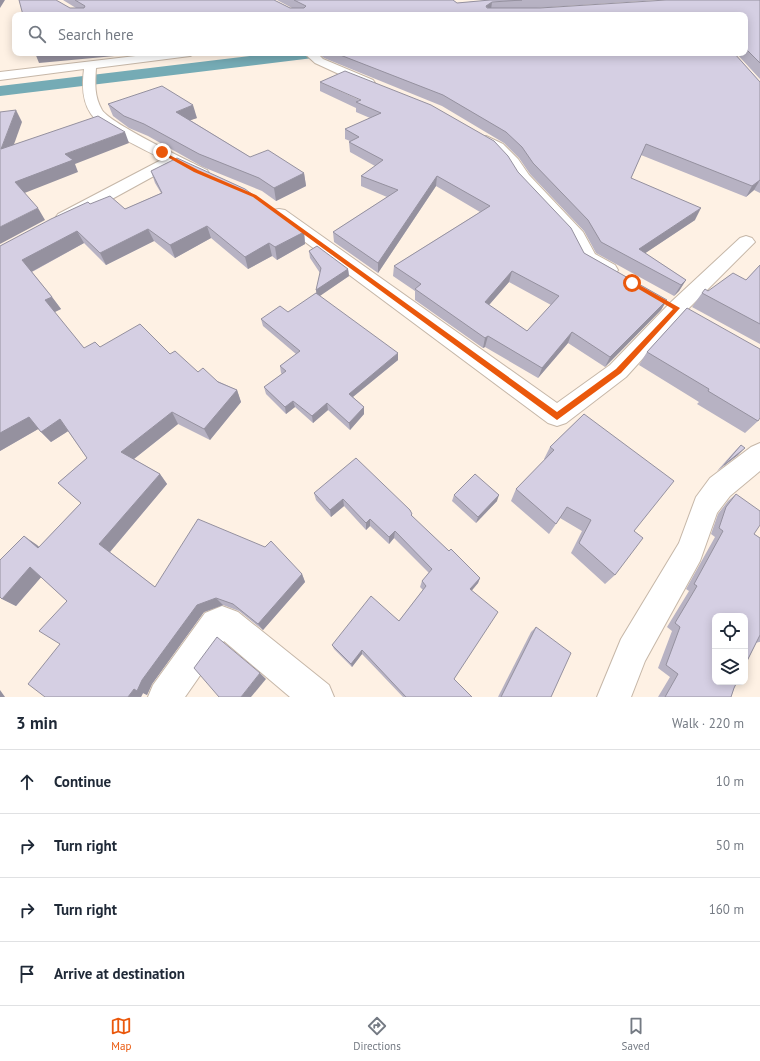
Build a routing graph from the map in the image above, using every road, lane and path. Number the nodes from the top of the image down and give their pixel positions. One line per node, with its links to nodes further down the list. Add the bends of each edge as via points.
1 (157, 56): 3 (street)
2 (314, 57): 5 (street)
3 (90, 66): 4 (street); 7 (street, via 88,89 97,113 123,132)
4 (0, 76)
5 (382, 88)
6 (475, 133): 12 (street, via 498,147 513,162 522,178 577,236 588,258)
7 (174, 158): 8 (street); 10 (street)
8 (218, 180)
9 (268, 206): 11 (street, via 557,416 618,371 677,308)
10 (50, 225)
11 (746, 242)
12 (619, 276)
13 (760, 455): 16 (street, via 720,487 706,506 690,551 633,651)
14 (165, 697): 15 (street, via 216,624 222,622 227,623)
15 (317, 697)
16 (614, 697)

